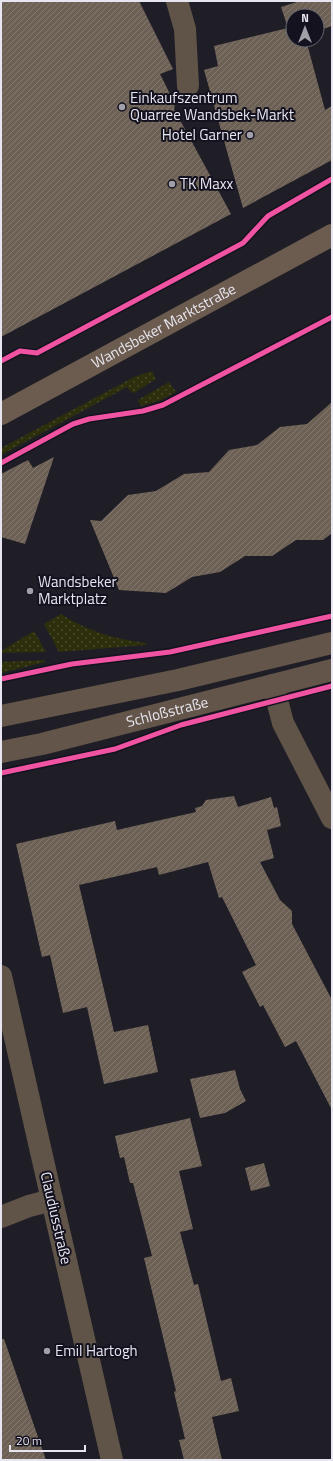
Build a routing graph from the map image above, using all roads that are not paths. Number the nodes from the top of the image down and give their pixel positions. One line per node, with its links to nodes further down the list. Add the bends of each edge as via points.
1 (177, 1): 2 (street, via 185,29)
2 (188, 86)
3 (330, 234): 4 (main road, Wandsbeker Marktstraße)
4 (1, 414)
5 (332, 643): 8 (main road, Schloßstraße, via 178,680)
6 (332, 670): 7 (main road, Schloßstraße)
7 (273, 685): 9 (main road, Schloßstraße, via 42,744); 10 (street, via 282,724)
8 (1, 716)
9 (1, 752)
10 (332, 818)
11 (1, 976): 12 (street, Claudiusstraße)
12 (52, 1200): 13 (street); 14 (street, Claudiusstraße)
13 (1, 1217)
14 (112, 1460)

